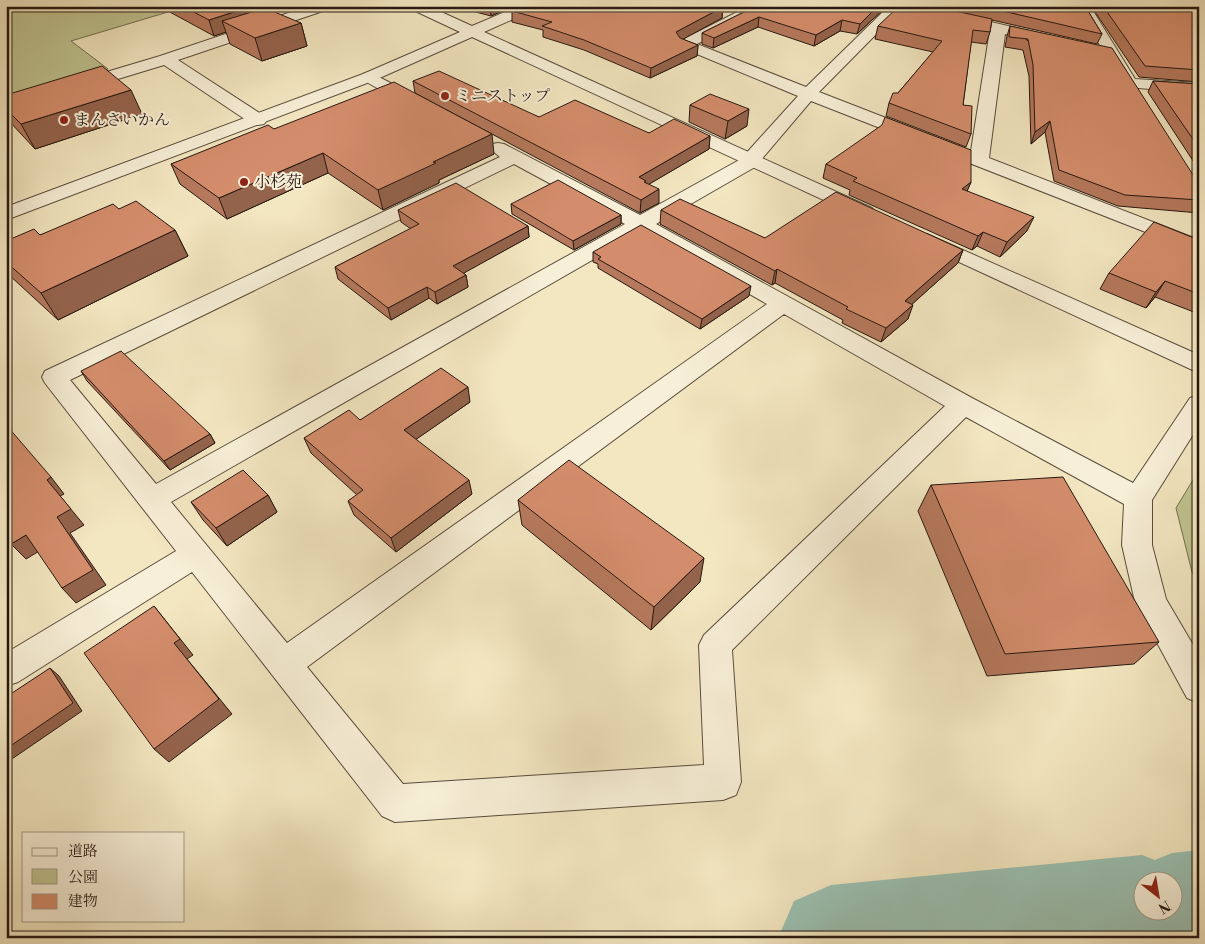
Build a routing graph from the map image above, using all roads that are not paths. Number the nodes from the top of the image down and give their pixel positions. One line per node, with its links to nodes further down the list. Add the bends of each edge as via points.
1 (324, 6): 15 (street)
2 (416, 6): 11 (street)
3 (531, 6): 11 (street)
4 (760, 6): 9 (street)
5 (897, 6): 19 (street)
6 (1083, 6): 14 (street)
7 (717, 10): 9 (street)
8 (942, 15): 10 (street)
9 (740, 16): 19 (street, via 685,44)
10 (998, 28): 12 (street); 27 (street)
11 (473, 32): 16 (street); 26 (street)
12 (1065, 43)
13 (1094, 50): 14 (street)
14 (1113, 54): 17 (street)
15 (166, 59): 21 (street); 23 (street)
16 (369, 78): 22 (street); 23 (street)
17 (1132, 84): 18 (street); 20 (street)
18 (1199, 88)
19 (808, 94): 26 (street); 27 (street)
20 (1142, 100)
21 (6, 108)
22 (429, 110)
23 (258, 120): 28 (street)
24 (480, 138): 25 (street)
25 (514, 157): 30 (street); 37 (street, via 54,377)
26 (751, 160): 29 (street); 30 (street)
27 (979, 160): 32 (street)
28 (6, 214)
29 (886, 222)
30 (639, 223): 33 (street); 37 (street)
31 (912, 234): 34 (street)
32 (1199, 247)
33 (783, 304): 35 (street); 40 (street)
34 (1199, 365)
35 (963, 404): 38 (street); 40 (street, via 715,646 723,782 395,803)
36 (1199, 404): 38 (street)
37 (152, 499): 39 (street)
38 (1138, 499): 42 (street, via 1137,545 1151,602)
39 (195, 554): 40 (street); 41 (street)
40 (283, 665)
41 (6, 671)
42 (1199, 686)

